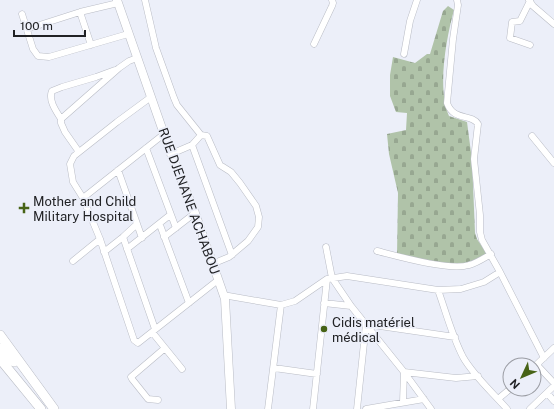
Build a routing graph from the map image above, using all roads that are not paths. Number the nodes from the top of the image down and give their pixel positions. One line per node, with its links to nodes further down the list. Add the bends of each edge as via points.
1 (145, 0): 21 (street, via 156,48 174,98)
2 (332, 0): 12 (street, via 332,6)
3 (417, 0): 15 (street)
4 (457, 0): 43 (street, via 447,103 449,110 454,114 478,124 474,159 480,232)
5 (117, 1): 7 (street); 11 (main road, RUE DJENANE ACHABOU)
6 (530, 1): 9 (street); 14 (street, via 520,21 512,22 510,38)
7 (80, 12): 10 (street); 13 (street)
8 (22, 14): 10 (street)
9 (554, 24)
10 (27, 29): 13 (street, via 33,49 40,57)
11 (128, 34): 13 (street); 16 (main road, RUE DJENANE ACHABOU)
12 (314, 44)
13 (91, 45)
14 (530, 45)
15 (404, 54)
16 (137, 58): 17 (street); 18 (main road, RUE DJENANE ACHABOU)
17 (119, 68): 19 (street); 19 (street, via 52,91 51,99)
18 (151, 97): 20 (main road, RUE DJENANE ACHABOU); 25 (street)
19 (61, 119): 25 (street, via 65,132)
20 (164, 134): 24 (street); 26 (main road, RUE DJENANE ACHABOU)
21 (201, 135): 23 (street); 44 (street, via 207,136 220,165 231,172 240,183 259,216 258,227 248,241)
22 (532, 136): 27 (street)
23 (192, 145): 26 (street); 44 (street)
24 (146, 148): 28 (street); 31 (street)
25 (79, 152): 29 (street, via 71,162 71,170 73,182)
26 (171, 154): 30 (main road, RUE DJENANE ACHABOU)
27 (554, 163)
28 (118, 170): 29 (street); 32 (street)
29 (83, 198): 38 (street)
30 (195, 213): 34 (street); 46 (main road, RUE DJENANE ACHABOU)
31 (170, 215): 33 (street); 34 (street)
32 (137, 224): 35 (street); 37 (street)
33 (160, 225): 36 (street); 37 (street)
34 (176, 228): 36 (street)
35 (123, 237): 40 (street); 42 (street)
36 (164, 237): 53 (street)
37 (142, 238): 40 (street)
38 (100, 239): 42 (street); 45 (street)
39 (326, 247): 48 (street)
40 (127, 249): 57 (street)
41 (377, 251): 43 (street, via 402,258 457,266 468,266)
42 (104, 252): 57 (street, via 134,340 138,343)
43 (491, 254): 47 (street)
44 (232, 255): 46 (street)
45 (74, 261)
46 (212, 264): 49 (main road, RUE DJENANE ACHABOU)
47 (500, 272): 50 (street, via 484,282 461,289); 63 (street)
48 (329, 278): 50 (street, via 347,276); 52 (street); 54 (street, via 295,301); 55 (street)
49 (218, 280): 51 (main road, RUE DJENANE ACHABOU); 53 (street)
50 (438, 290): 59 (street)
51 (223, 295): 54 (street); 82 (main road, RUE DJENANE ACHABOU)
52 (324, 302): 55 (street); 69 (street)
53 (189, 303): 57 (street)
54 (281, 305): 65 (street)
55 (352, 306): 56 (street)
56 (366, 324): 59 (street); 67 (street); 85 (street)
57 (154, 330): 61 (street)
58 (0, 335): 71 (highway)
59 (455, 337): 70 (street, via 464,358)
60 (0, 348): 71 (highway)
61 (165, 348): 66 (street); 77 (street, via 131,377 148,399)
62 (554, 348): 63 (street)
63 (544, 358)
64 (0, 359): 80 (highway)
65 (274, 368): 69 (street); 83 (street)
66 (182, 369)
67 (404, 372): 70 (street, via 456,378); 75 (street); 79 (street)
68 (542, 373): 72 (street)
69 (317, 374): 84 (street)
70 (478, 376): 76 (street)
71 (31, 378): 81 (highway)
72 (554, 385): 73 (street)
73 (546, 393): 78 (street); 89 (street)
74 (502, 396): 76 (street)
75 (424, 399): 79 (street); 87 (street)
76 (498, 399): 88 (street)
77 (158, 400)
78 (554, 401)
79 (404, 402): 86 (street)
80 (41, 409)
81 (54, 409)
82 (230, 409)
83 (268, 409)
84 (312, 409)
85 (356, 409)
86 (366, 409)
87 (431, 409)
88 (507, 409)
89 (530, 409)

